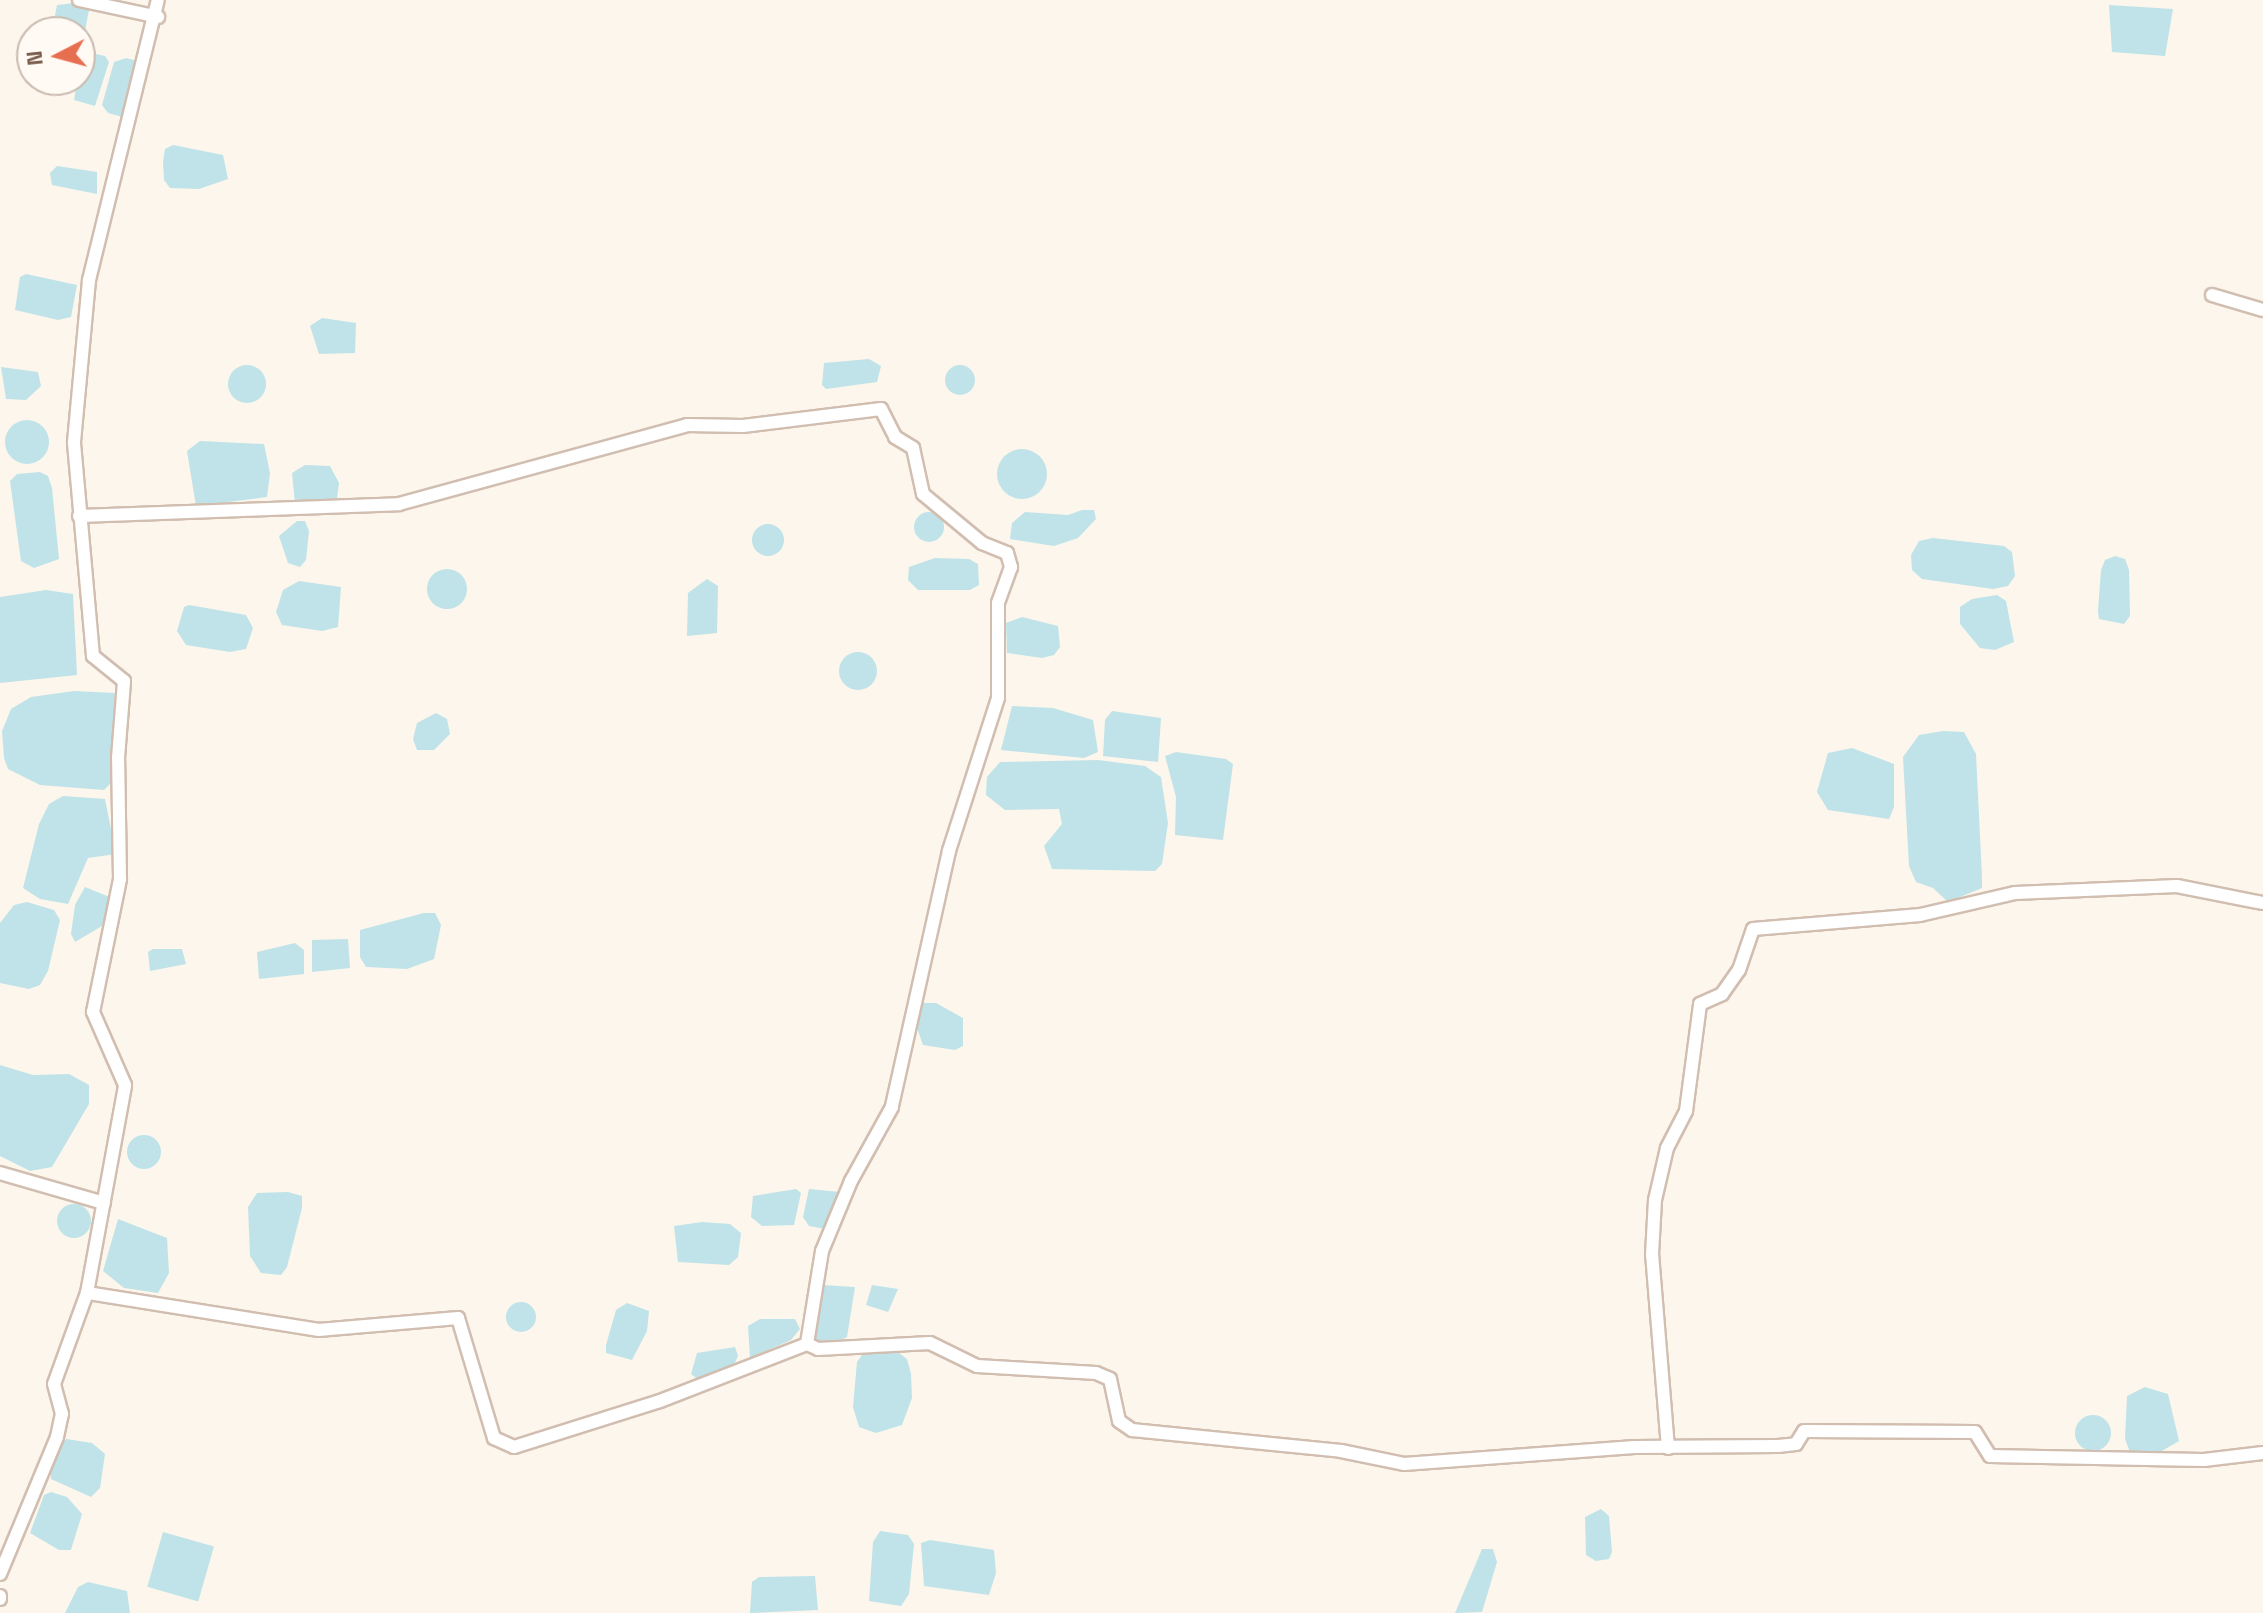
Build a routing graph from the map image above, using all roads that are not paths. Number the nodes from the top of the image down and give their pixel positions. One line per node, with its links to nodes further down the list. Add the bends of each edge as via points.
1 (79, 0): 3 (street)
2 (158, 0): 3 (street)
3 (158, 17): 6 (street, via 89,280 74,442)
4 (2212, 295): 5 (street)
5 (2263, 310)
6 (79, 516): 9 (street, via 93,656 124,681 118,758 120,879 93,1012 125,1085); 11 (street, via 399,504 687,425 743,426 881,409 895,437 913,448 923,494 982,543 1007,553 1011,567 998,603 998,698 949,851 892,1107 851,1181 822,1251)
7 (2263, 903): 12 (street, via 2177,886 2015,893 1920,915 1753,929 1739,970 1722,994 1700,1004 1686,1111 1667,1148 1655,1200 1652,1255)
8 (0, 1173): 9 (street)
9 (104, 1203): 10 (street)
10 (87, 1293): 11 (street, via 319,1330 458,1318 494,1438 514,1447 660,1401); 14 (street, via 54,1384 62,1414 57,1437)
11 (807, 1344): 12 (street, via 818,1349 930,1343 977,1366 1096,1373 1110,1379 1119,1421 1132,1430 1341,1451 1404,1464)
12 (1668, 1448): 13 (street, via 1796,1444 1804,1431 1975,1432 1990,1456 2204,1460)
13 (2263, 1453)
14 (0, 1574)

